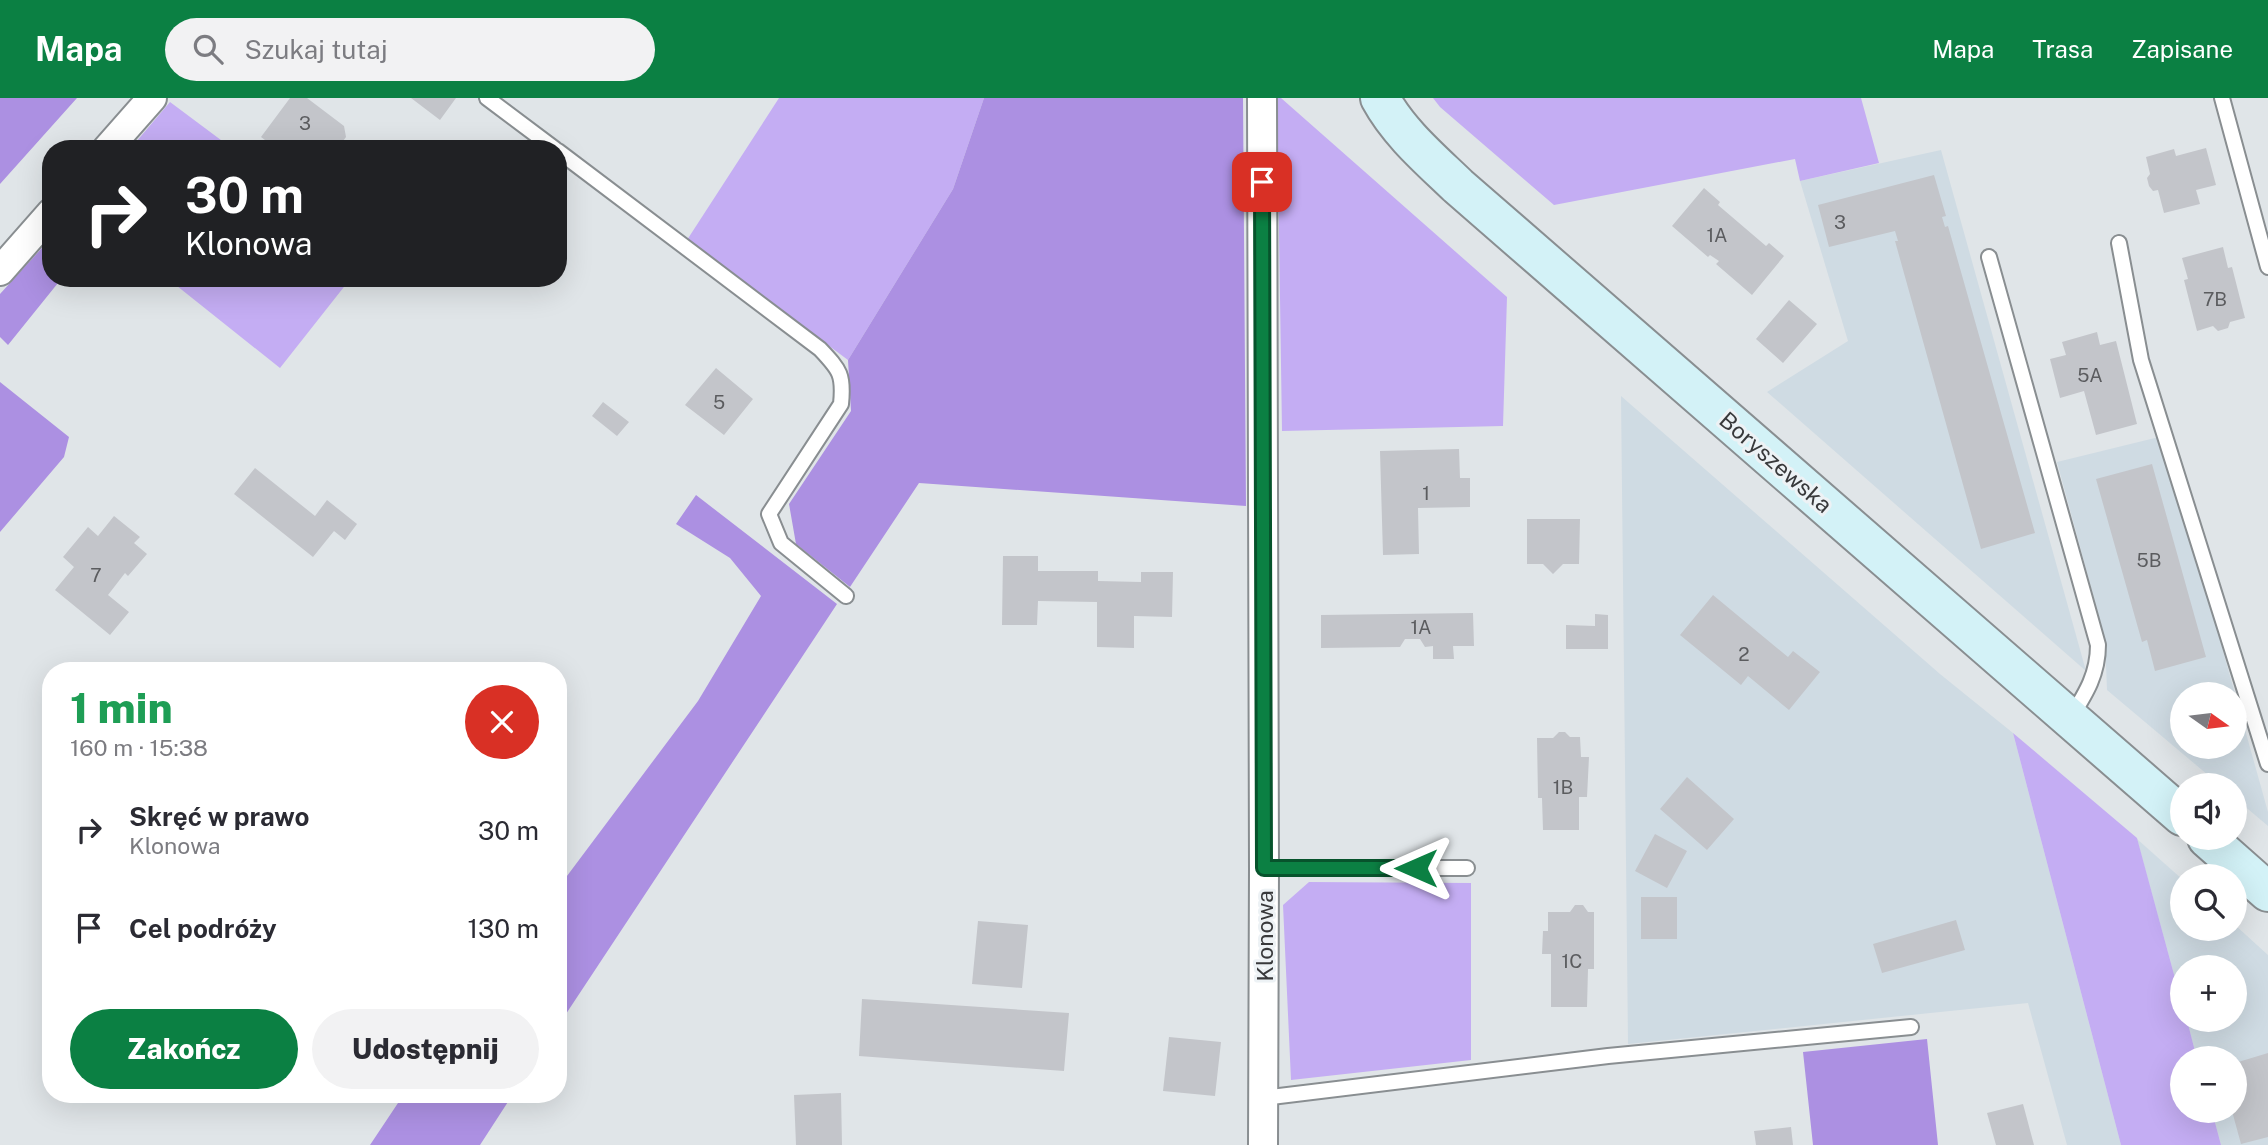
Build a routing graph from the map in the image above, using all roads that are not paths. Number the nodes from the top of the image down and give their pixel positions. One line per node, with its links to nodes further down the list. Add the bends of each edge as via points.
1 (152, 98): 6 (street)
2 (487, 98): 7 (lane)
3 (1262, 98): 19 (street, Klonowa)
4 (1380, 98): 15 (main road, Boryszewska, via 1420,151 1458,186)
5 (2222, 98): 12 (lane)
6 (115, 140)
7 (543, 140)
8 (567, 158): 14 (lane, via 820,349 838,368 841,404 769,514 781,543)
9 (42, 223): 13 (street)
10 (2119, 243): 16 (lane, via 2141,360)
11 (1989, 257): 15 (lane, via 2098,645 2098,665)
12 (2268, 267)
13 (0, 271)
14 (846, 596)
15 (2070, 718): 17 (main road, Boryszewska)
16 (2268, 764)
17 (2170, 806)
18 (2222, 850): 21 (main road)
19 (1264, 868): 20 (lane); 23 (street, Klonowa)
20 (1466, 868)
21 (2267, 887)
22 (1910, 1027): 23 (lane, via 1608,1056)
23 (1263, 1098): 24 (street, Klonowa)
24 (1263, 1145)

